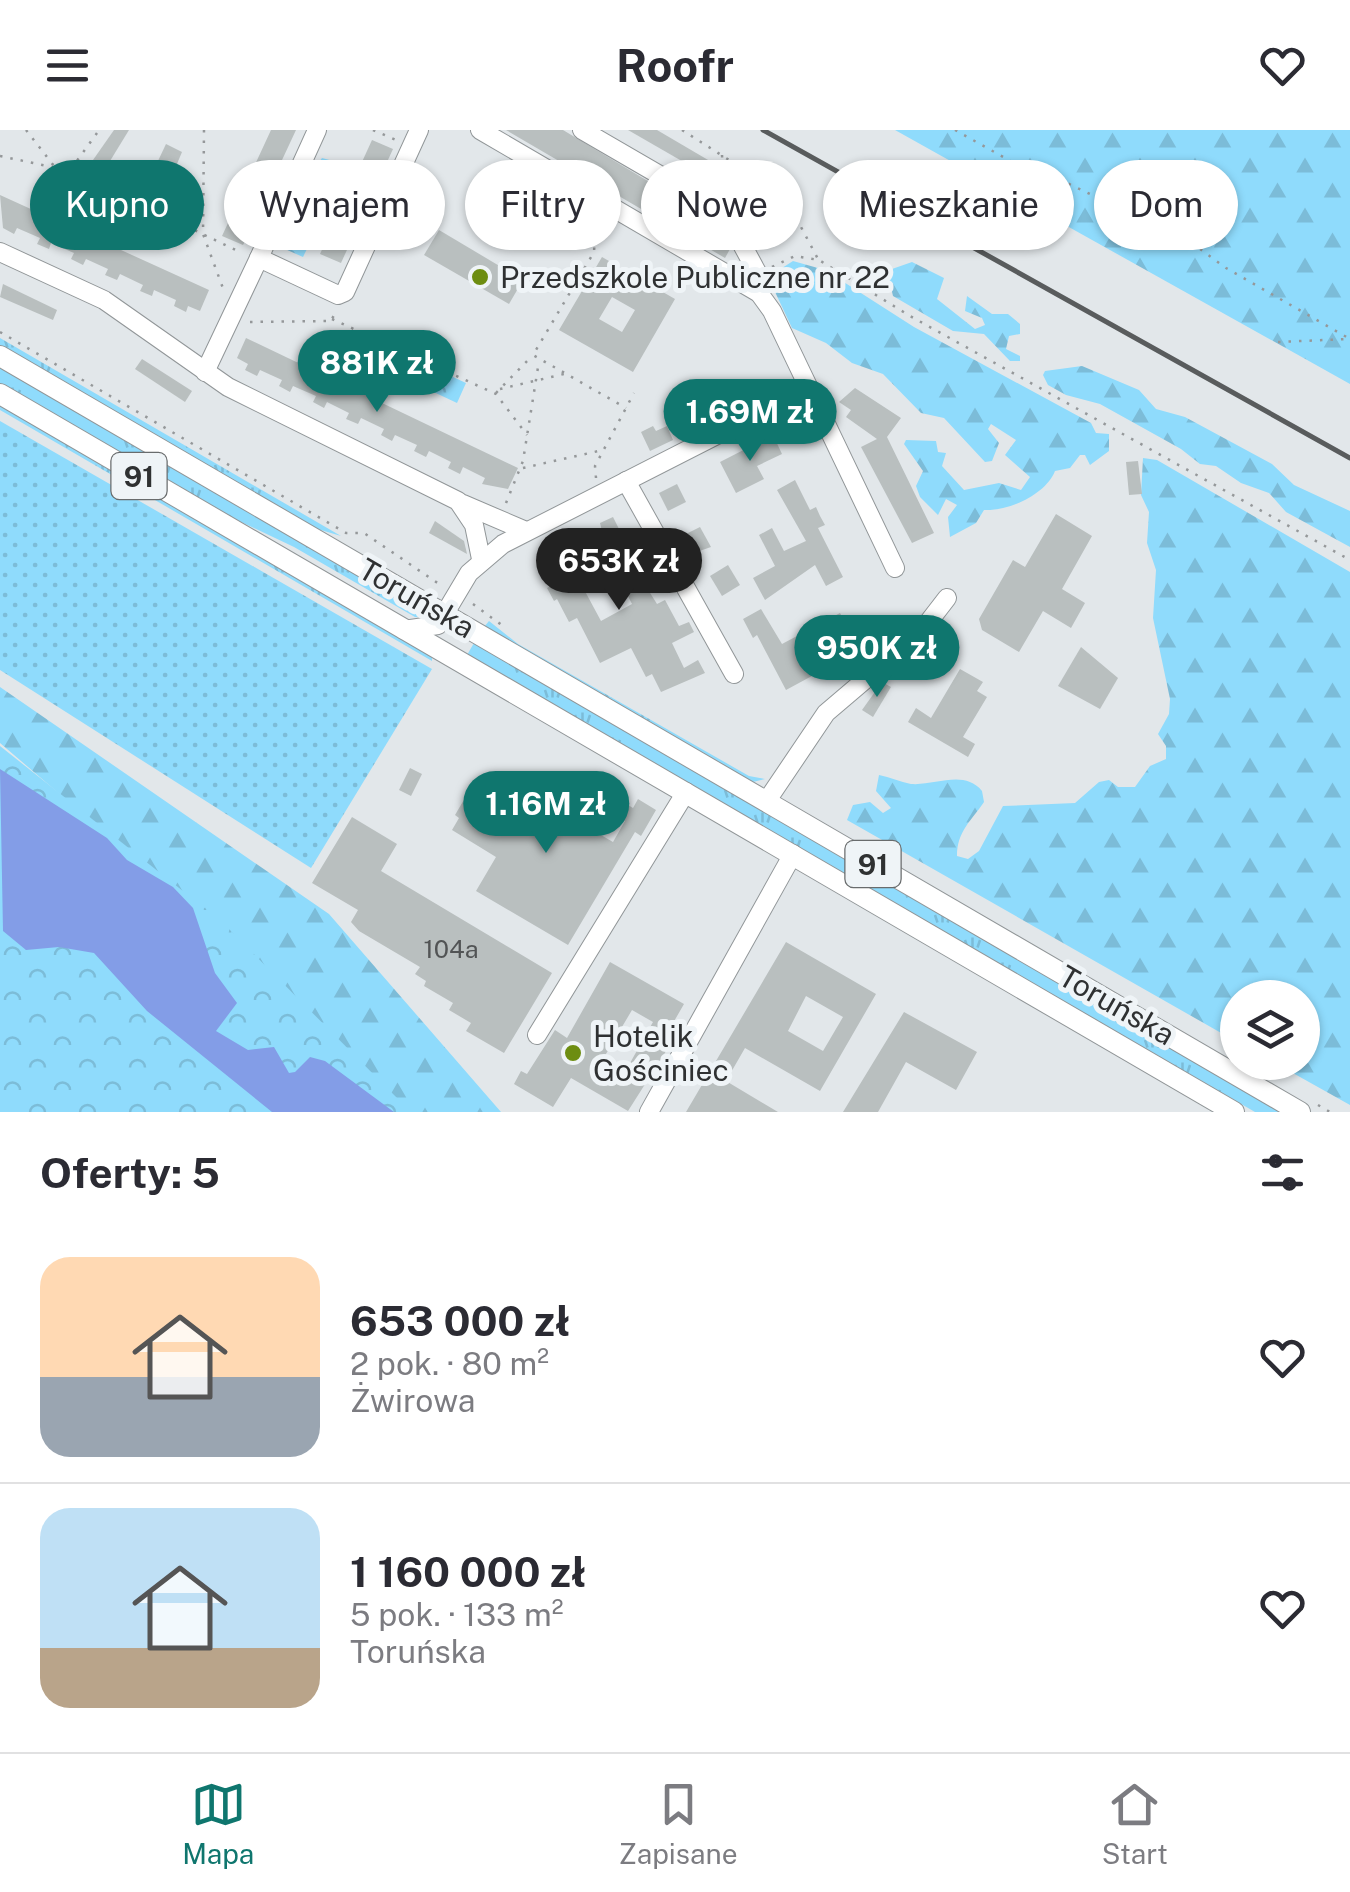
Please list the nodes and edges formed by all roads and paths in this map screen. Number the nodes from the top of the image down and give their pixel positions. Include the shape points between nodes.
1 (26, 130) edge
2 (204, 130) edge
3 (316, 130) edge
4 (373, 130) edge
5 (480, 130) edge
6 (582, 130) edge
7 (682, 130) edge
8 (954, 130) edge
9 (97, 134) dead end
10 (415, 138) edge
11 (722, 154) junction
12 (0, 156) edge
13 (50, 160) edge
14 (78, 160) edge
15 (204, 160) edge
16 (532, 160) edge
17 (722, 160) edge
18 (30, 162) edge
19 (641, 165) edge
20 (621, 212) edge
21 (204, 234) edge
22 (204, 237) edge
23 (594, 250) edge
24 (745, 250) edge
25 (0, 252) edge
26 (258, 259) junction
27 (819, 260) junction
28 (758, 274) junction
29 (345, 292) junction
30 (760, 293) junction
31 (231, 319) junction
32 (332, 319) junction
33 (0, 332) edge
34 (1350, 339) edge
35 (1278, 342) dead end
36 (534, 355) junction
37 (0, 356) edge
38 (539, 358) junction
39 (206, 372) junction
40 (566, 374) junction
41 (536, 381) junction
42 (809, 388) junction
43 (500, 389) junction
44 (0, 394) edge
45 (496, 394) junction
46 (634, 394) dead end
47 (626, 408) junction
48 (528, 435) junction
49 (604, 449) junction
50 (521, 468) junction
51 (626, 481) junction
52 (600, 494) junction
53 (458, 502) junction
54 (505, 504) dead end
55 (526, 531) junction
56 (481, 559) junction
57 (1350, 560) edge
58 (894, 568) dead end
59 (452, 588) dead end
60 (947, 598) dead end
61 (447, 616) junction
62 (404, 630) junction
63 (734, 674) dead end
64 (686, 792) junction
65 (766, 802) junction
66 (793, 854) junction
67 (537, 1035) dead end
68 (1307, 1107) edge
69 (648, 1112) edge
70 (1234, 1112) edge
71 (1330, 1112) edge

1 - 13 path
2 - 15 path
3 - 26 street
4 - 10 path
5 - 16 street
6 - 19 street
7 - 11 path
8 - 34 path via 1192,243
9 - 14 path
10 - 29 street
11 - 17 path
11 - 27 path via 784,194
12 - 18 path
20 - 30 street
21 - 26 path
22 - 31 path
23 - 36 path
24 - 28 street
25 - 39 street via 104,300
26 - 29 street via 335,295
26 - 31 street
27 - 28 path via 795,256
27 - 57 path
28 - 30 street
29 - 32 path
30 - 42 street
31 - 32 path
31 - 39 street
32 - 45 path
33 - 59 path
34 - 35 path
36 - 38 path
36 - 43 path
37 - 61 main road, Toruńska / 91
38 - 40 path
38 - 41 path
39 - 53 street
40 - 41 path
40 - 47 path
41 - 43 path
41 - 48 path
42 - 51 street
42 - 58 street
43 - 45 path
44 - 62 main road, Toruńska / 91
45 - 48 path
46 - 47 path
47 - 49 path
48 - 50 path
49 - 50 path
49 - 52 path via 594,473
50 - 54 path
51 - 52 street
51 - 63 street
52 - 55 street
53 - 55 street
53 - 56 street via 474,525
55 - 56 street
56 - 61 street
60 - 65 street via 920,632 826,713
61 - 62 street via 428,629
61 - 65 main road, Toruńska / 91
62 - 64 main road, Toruńska / 91
64 - 66 main road, Toruńska / 91
64 - 67 street
65 - 68 main road, Toruńska / 91
66 - 69 street
66 - 70 main road, Toruńska / 91
68 - 71 path

